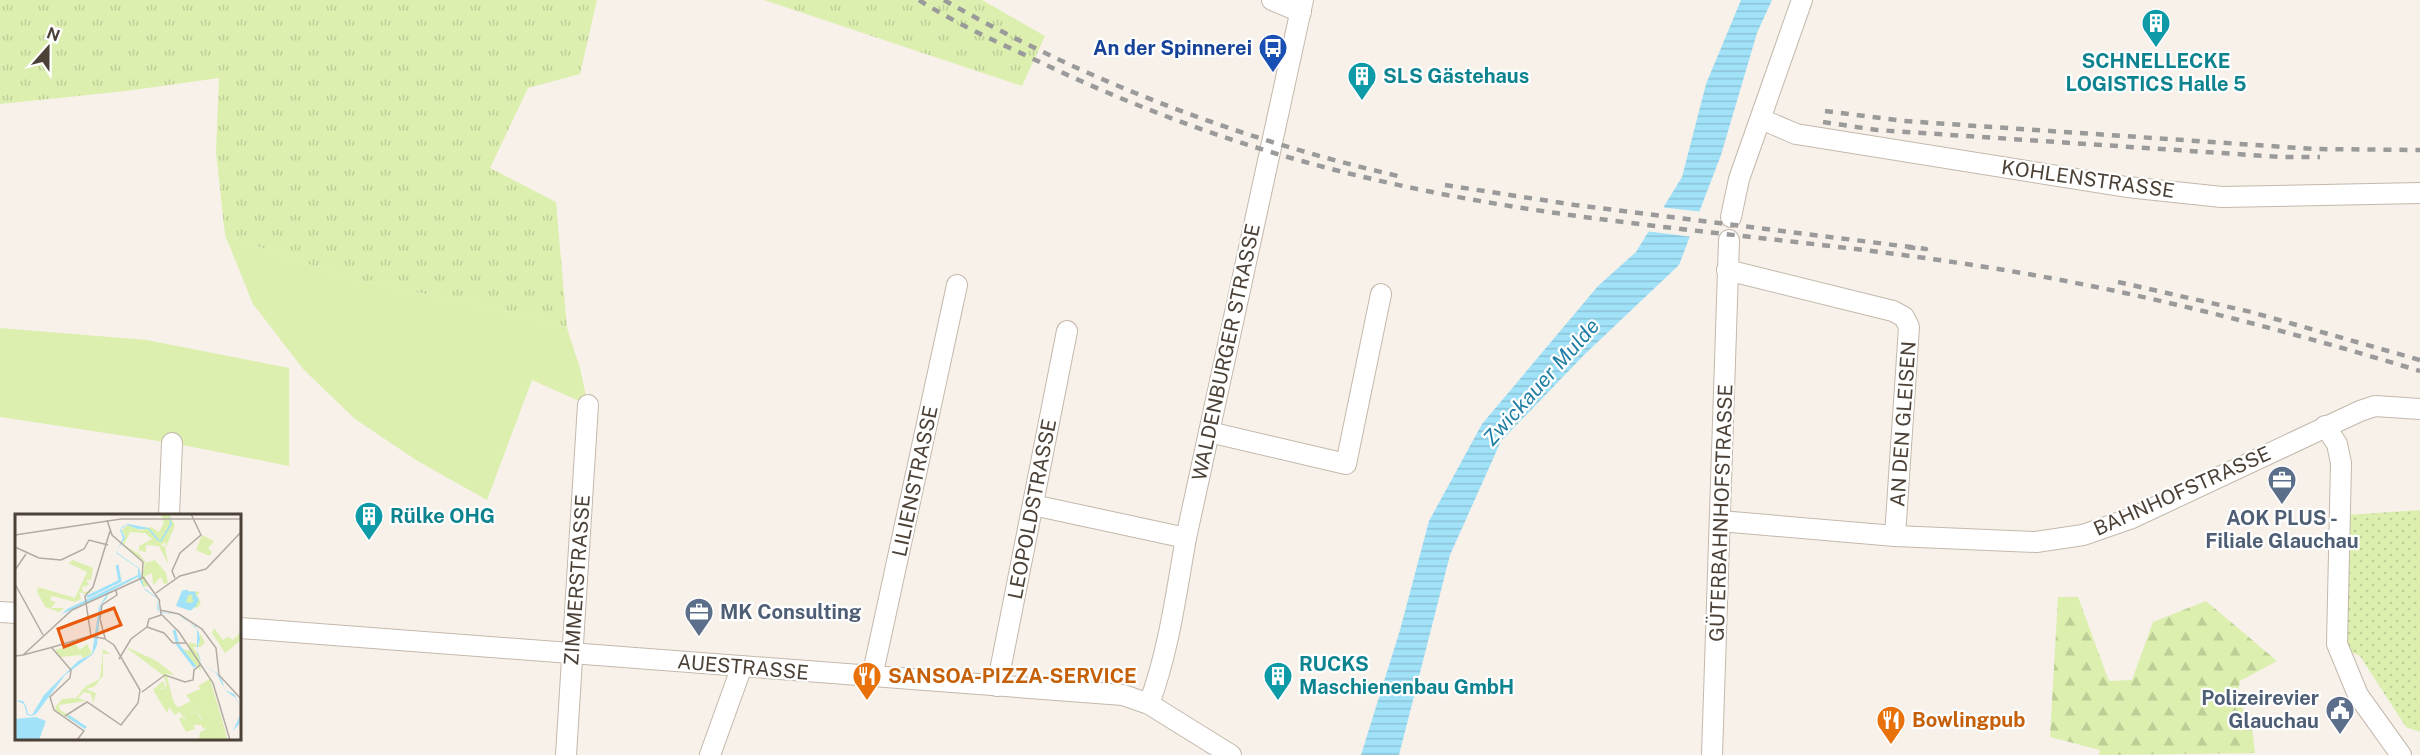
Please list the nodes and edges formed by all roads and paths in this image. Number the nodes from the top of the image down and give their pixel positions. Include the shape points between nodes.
1 (1272, 0) edge
2 (1802, 0) edge
3 (1302, 6) edge
4 (1761, 119) junction
5 (2420, 193) edge
6 (1731, 217) dead end
7 (1729, 240) dead end
8 (1727, 270) junction
9 (957, 285) dead end
10 (1381, 294) dead end
11 (1067, 331) dead end
12 (588, 405) dead end
13 (2420, 409) edge
14 (2325, 426) junction
15 (1209, 432) junction
16 (172, 443) dead end
17 (1034, 505) junction
18 (169, 514) edge
19 (1720, 521) junction
20 (1895, 536) junction
21 (1186, 538) junction
22 (0, 612) edge
23 (15, 613) edge
24 (242, 628) edge
25 (571, 654) junction
26 (742, 666) junction
27 (872, 677) junction
28 (997, 686) junction
29 (1149, 704) junction
30 (566, 755) edge
31 (710, 755) edge
32 (1231, 755) edge
33 (1712, 755) edge
34 (2401, 755) edge

1 - 3 street
2 - 4 street
3 - 15 street, WALDENBURGER STRASSE
4 - 5 street, KOHLENSTRASSE via 1796,134 2127,187 2222,197
4 - 6 street via 1739,179
7 - 8 street, GÜTERBAHNHOFSTRASSE
8 - 19 street, GÜTERBAHNHOFSTRASSE
8 - 20 street, AN DEN GLEISEN via 1904,317 1909,327
9 - 27 street, LILIENSTRASSE
10 - 15 street via 1346,464
11 - 17 street, LEOPOLDSTRASSE
12 - 25 street, ZIMMERSTRASSE
13 - 14 street, BAHNHOFSTRASSE via 2375,406
14 - 20 street, BAHNHOFSTRASSE via 2132,518 2083,535 2036,542
14 - 34 street via 2337,444 2341,463 2337,644 2358,695
15 - 21 street, WALDENBURGER STRASSE
16 - 18 street
17 - 21 street
17 - 28 street, LEOPOLDSTRASSE
19 - 20 street, BAHNHOFSTRASSE
19 - 33 street, GÜTERBAHNHOFSTRASSE
21 - 29 street, WALDENBURGER STRASSE via 1171,627
22 - 23 street
24 - 25 street, AUESTRASSE
25 - 26 street, AUESTRASSE
25 - 30 street, ZIMMERSTRASSE
26 - 27 street, AUESTRASSE
26 - 31 street
27 - 28 street, AUESTRASSE
28 - 29 street, AUESTRASSE via 1124,695
29 - 32 street, AUESTRASSE

